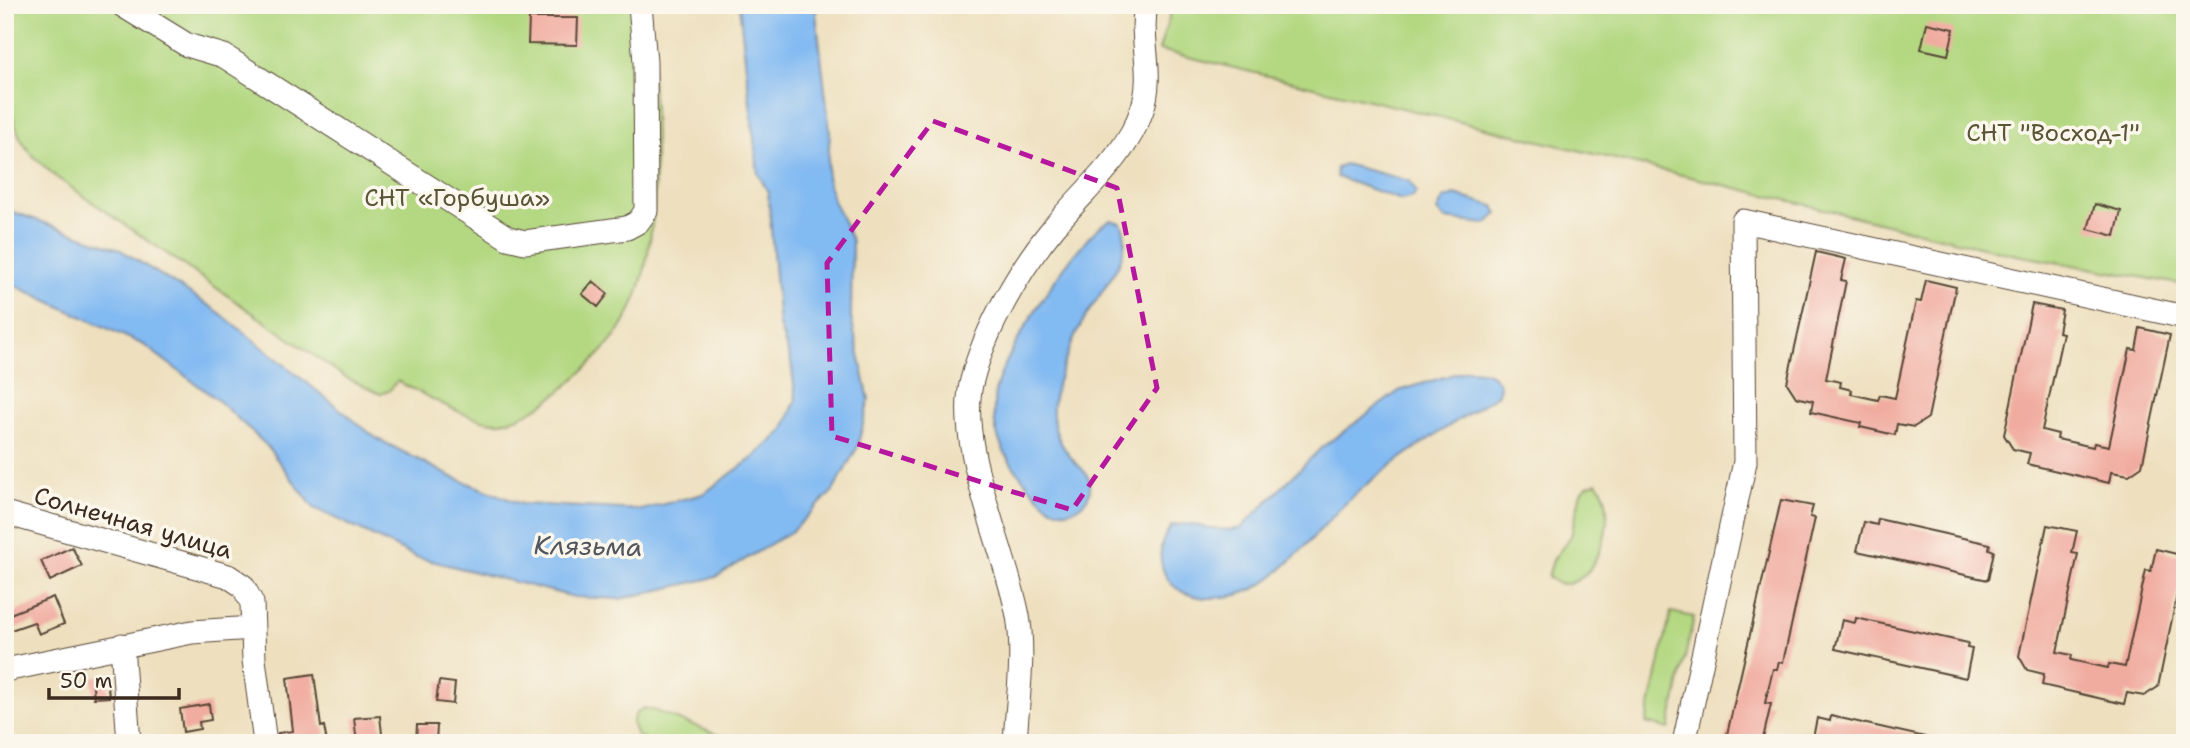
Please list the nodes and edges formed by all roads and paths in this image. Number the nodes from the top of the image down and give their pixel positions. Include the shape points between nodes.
1 (122, 5) edge
2 (640, 5) edge
3 (1146, 5) edge
4 (2185, 317) edge
5 (5, 513) edge
6 (253, 628) junction
7 (122, 645) junction
8 (5, 670) edge
9 (129, 743) edge
10 (265, 743) edge
11 (1015, 743) edge
12 (1684, 743) edge

1 - 2 street via 187,46 224,56 508,238 525,242 627,229 646,211
3 - 11 street via 1150,67 1143,109 1130,138 1029,259 982,348 972,380 968,403 971,450 1018,620
4 - 12 street via 1743,221 1745,462
5 - 6 street, Солнечная улица via 228,576 243,586 252,603
6 - 7 street via 192,632
6 - 10 street, Солнечная улица
7 - 8 street
7 - 9 street

